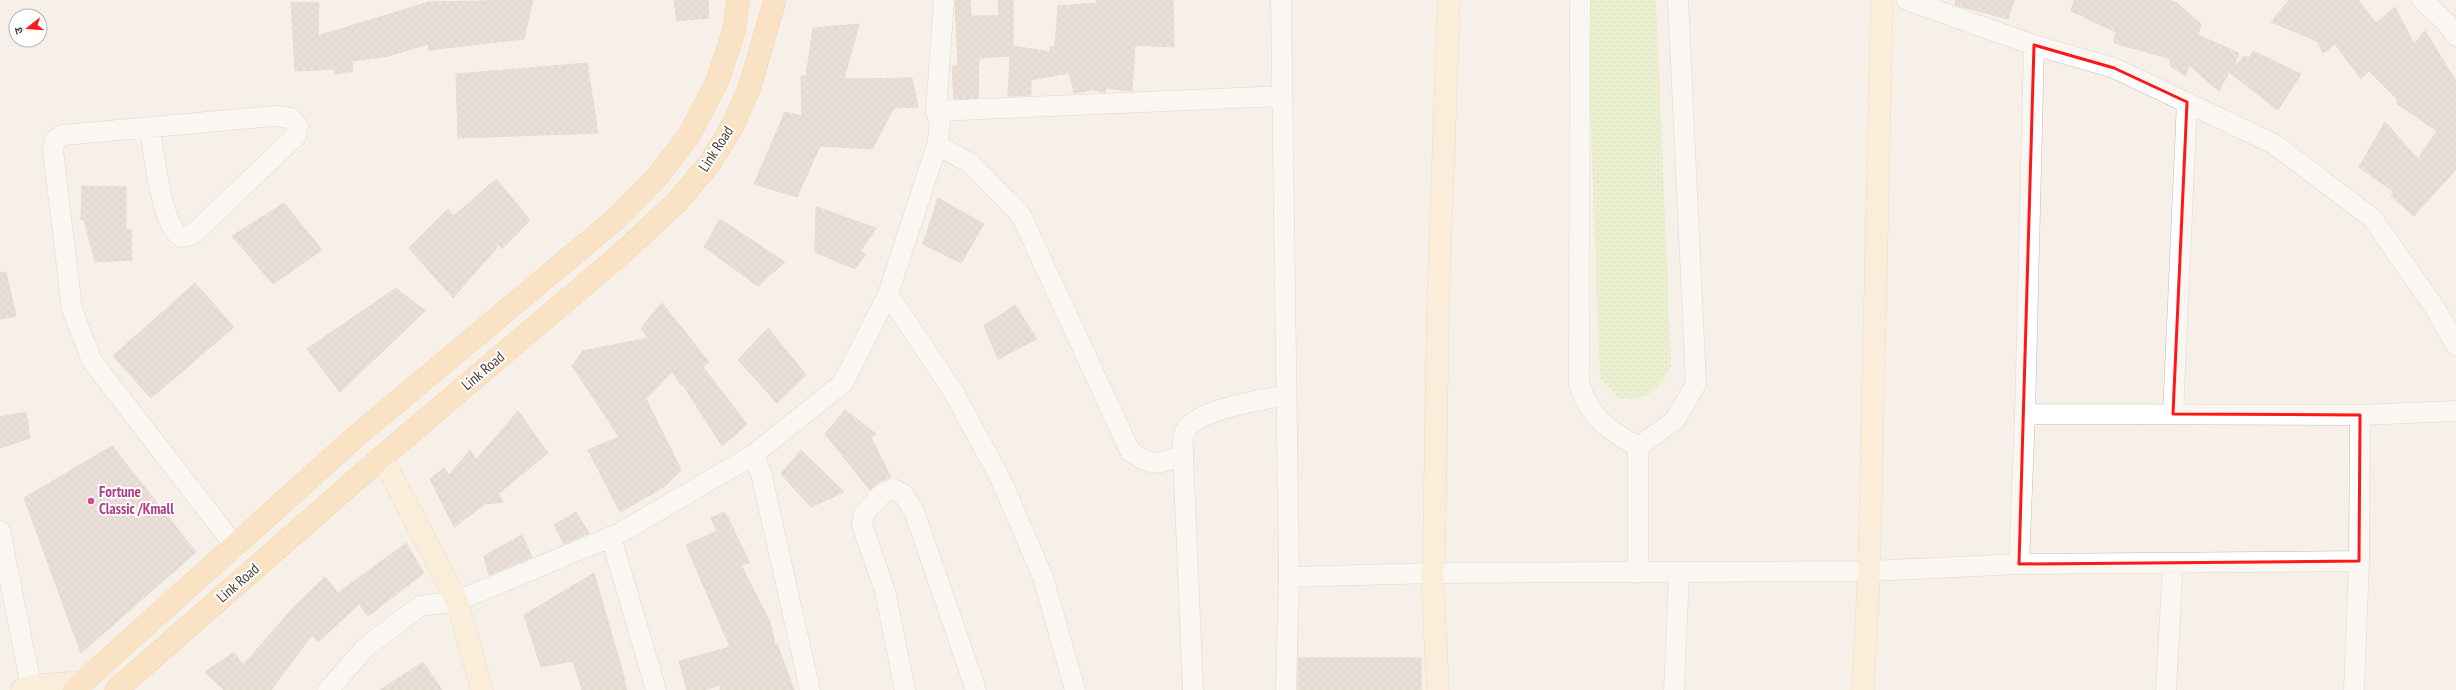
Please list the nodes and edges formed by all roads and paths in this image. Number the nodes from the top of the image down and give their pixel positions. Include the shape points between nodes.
1 (738, 0) edge
2 (775, 0) edge
3 (944, 0) edge
4 (1281, 0) edge
5 (1449, 0) edge
6 (1580, 0) edge
7 (1678, 0) edge
8 (1882, 0) edge
9 (1907, 0) edge
10 (2422, 0) edge
11 (2456, 36) edge
12 (2034, 45) junction
13 (1282, 96) junction
14 (2187, 102) junction
15 (936, 111) junction
16 (150, 129) junction
17 (937, 145) junction
18 (888, 294) junction
19 (2456, 345) edge
20 (1285, 395) junction
21 (2456, 411) edge
22 (2025, 414) junction
23 (2173, 414) junction
24 (2360, 415) junction
25 (1638, 448) junction
26 (754, 455) junction
27 (1183, 455) junction
28 (382, 457) junction
29 (0, 531) edge
30 (611, 537) junction
31 (235, 546) junction
32 (2359, 561) junction
33 (2173, 563) junction
34 (2019, 564) junction
35 (1869, 571) junction
36 (1432, 573) junction
37 (1638, 573) junction
38 (1679, 573) junction
39 (1289, 577) junction
40 (457, 601) junction
41 (79, 686) edge
42 (26, 688) edge
43 (116, 690) edge
44 (328, 690) edge
45 (482, 690) edge
46 (656, 690) edge
47 (810, 690) edge
48 (905, 690) edge
49 (976, 690) edge
50 (1074, 690) edge
51 (1193, 690) edge
52 (1286, 690) edge
53 (1438, 690) edge
54 (1674, 690) edge
55 (1863, 690) edge
56 (2166, 690) edge
57 (2354, 690) edge

1 - 31 main road, Link Road via 734,31 717,82 688,137 658,176 617,218 361,432
2 - 28 main road, Link Road via 750,86 734,123 710,163 686,192 621,254
3 - 15 street
4 - 13 street
5 - 36 street via 1438,303
6 - 25 street via 1579,384 1586,404 1609,430
7 - 25 street via 1696,384 1675,420
8 - 35 street
9 - 12 street
10 - 11 street via 2447,23
12 - 14 street via 2114,68
12 - 22 street
13 - 15 street
13 - 20 street
14 - 19 street via 2274,144 2372,218 2435,308
14 - 23 street
15 - 17 street via 940,125
16 - 16 street via 284,116 294,122 298,131 296,136 192,235 181,237 176,234 166,218
16 - 31 street via 63,135 55,140 53,150 72,309 92,361
17 - 18 street
17 - 27 street via 970,163 1021,215 1130,451 1143,461 1158,464
18 - 26 street via 843,383
18 - 50 street via 953,391 1000,478 1043,577
20 - 27 street via 1208,413 1185,431
20 - 39 street
21 - 24 street
22 - 23 street
22 - 34 street
23 - 24 street
24 - 32 street
25 - 37 street
26 - 30 street
26 - 47 street via 761,473
27 - 51 street
28 - 40 street
28 - 43 main road, Link Road
29 - 42 street
30 - 40 street
30 - 46 street
31 - 41 main road, Link Road
32 - 33 street
32 - 57 street
33 - 34 street
33 - 56 street
34 - 35 street
35 - 38 street
35 - 55 street
36 - 37 street
36 - 39 street
36 - 53 street
37 - 38 street
38 - 54 street
39 - 52 street
40 - 44 street via 420,606 366,647
40 - 45 street
41 - 42 street
48 - 49 street via 885,591 862,525 864,513 883,494 893,489 900,490 914,511

